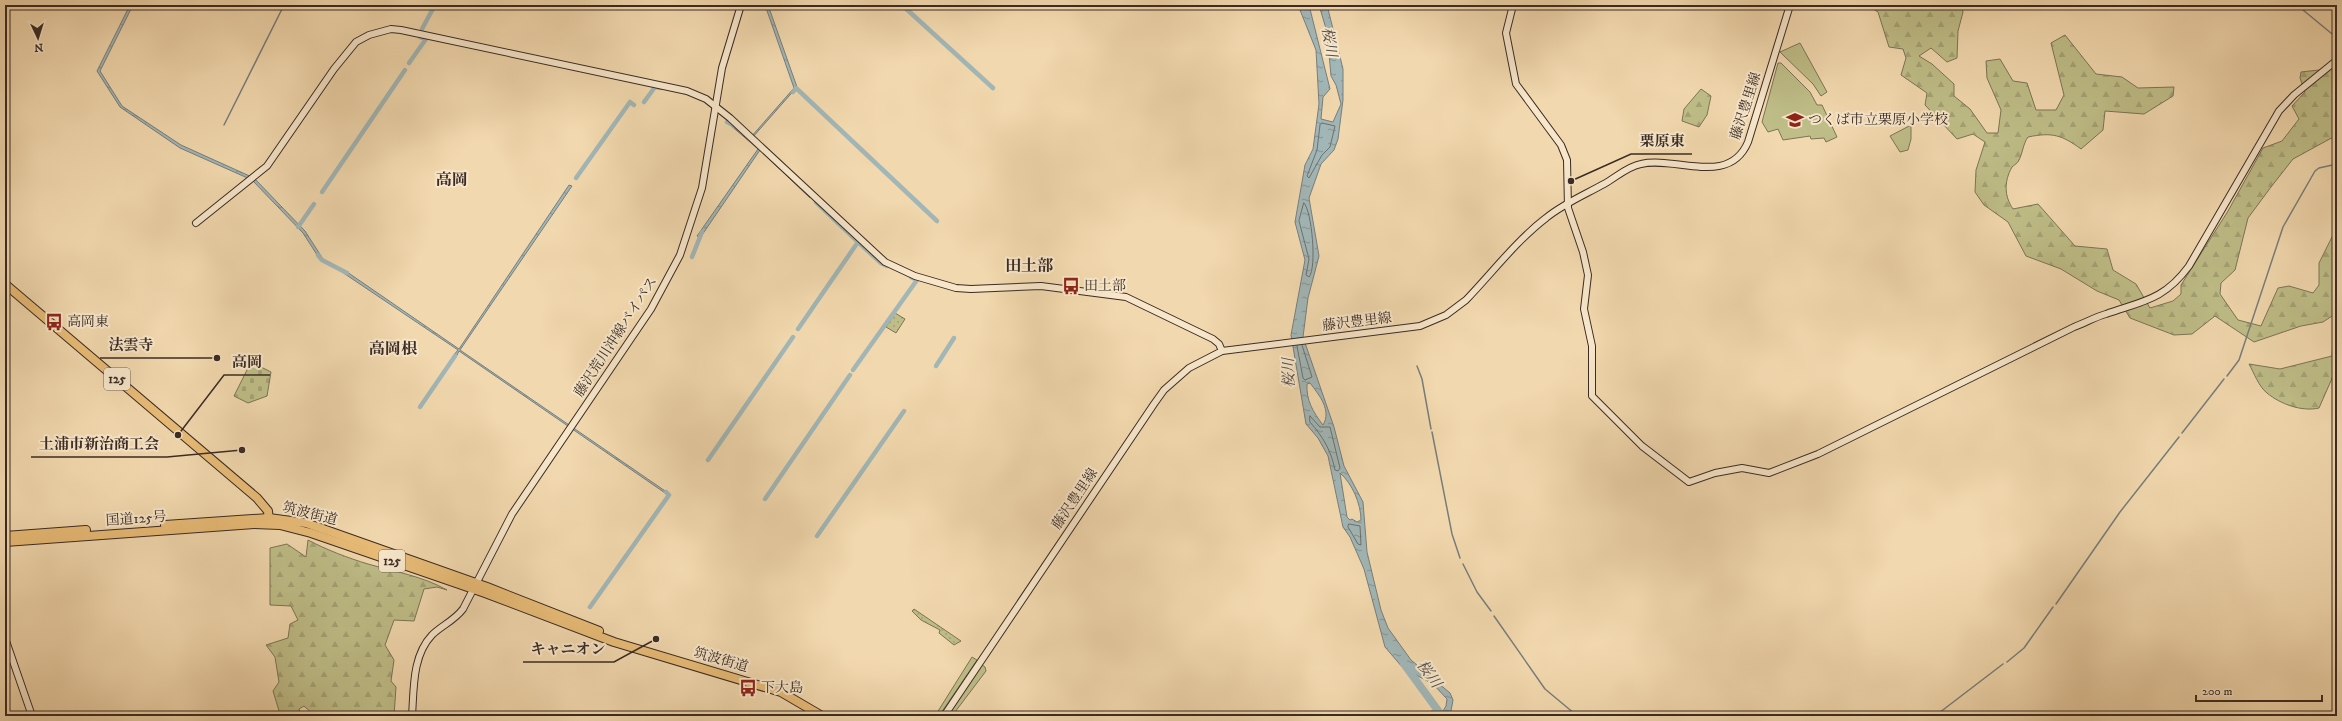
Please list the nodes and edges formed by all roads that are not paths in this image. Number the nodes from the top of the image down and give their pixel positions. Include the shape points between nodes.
1 (741, 5) edge
2 (1513, 5) edge
3 (1790, 5) edge
4 (2337, 60) edge
5 (716, 106) junction
6 (1568, 204) junction
7 (196, 223) dead end
8 (5, 284) edge
9 (1222, 351) junction
10 (269, 521) junction
11 (5, 536) edge
12 (5, 542) edge
13 (474, 586) junction
14 (5, 638) edge
15 (32, 716) edge
16 (412, 716) edge
17 (822, 716) edge
18 (944, 716) edge

1 - 5 street, 藤沢荒川沖線バイパス via 722,68
2 - 6 street via 1506,33 1514,79 1522,95 1565,153 1568,165
3 - 6 street, 藤沢豊里線 via 1748,142 1736,158 1724,165 1708,168 1662,162 1639,164
4 - 6 street via 2294,95 2279,111 2189,266 2165,292 2074,328 1818,454 1769,473 1742,468 1715,473 1689,482 1642,446 1596,401 1591,390 1593,363 1584,309 1588,275
5 - 7 street via 703,97 671,86 418,32 391,29 364,37 349,49 267,166
5 - 9 street via 885,262 915,276 956,288 971,290 1041,286 1126,297 1212,339 1219,344
5 - 13 street, 藤沢荒川沖線バイパス via 697,206 680,255 667,282 525,493
6 - 9 street, 藤沢豊里線 via 1530,232 1455,310 1427,324
8 - 10 highway, 筑波街道 / 125 via 257,498 266,508
9 - 18 street, 藤沢豊里線 via 1193,365 1164,390
10 - 11 highway, 国道125号 / 125
10 - 12 highway, 国道125号 / 125
10 - 13 highway, 筑波街道 / 125 via 314,525
13 - 16 street, 藤沢荒川沖線バイパス via 458,615 432,635 420,654
13 - 17 highway, 筑波街道 / 125 via 631,646 781,692
14 - 15 street

